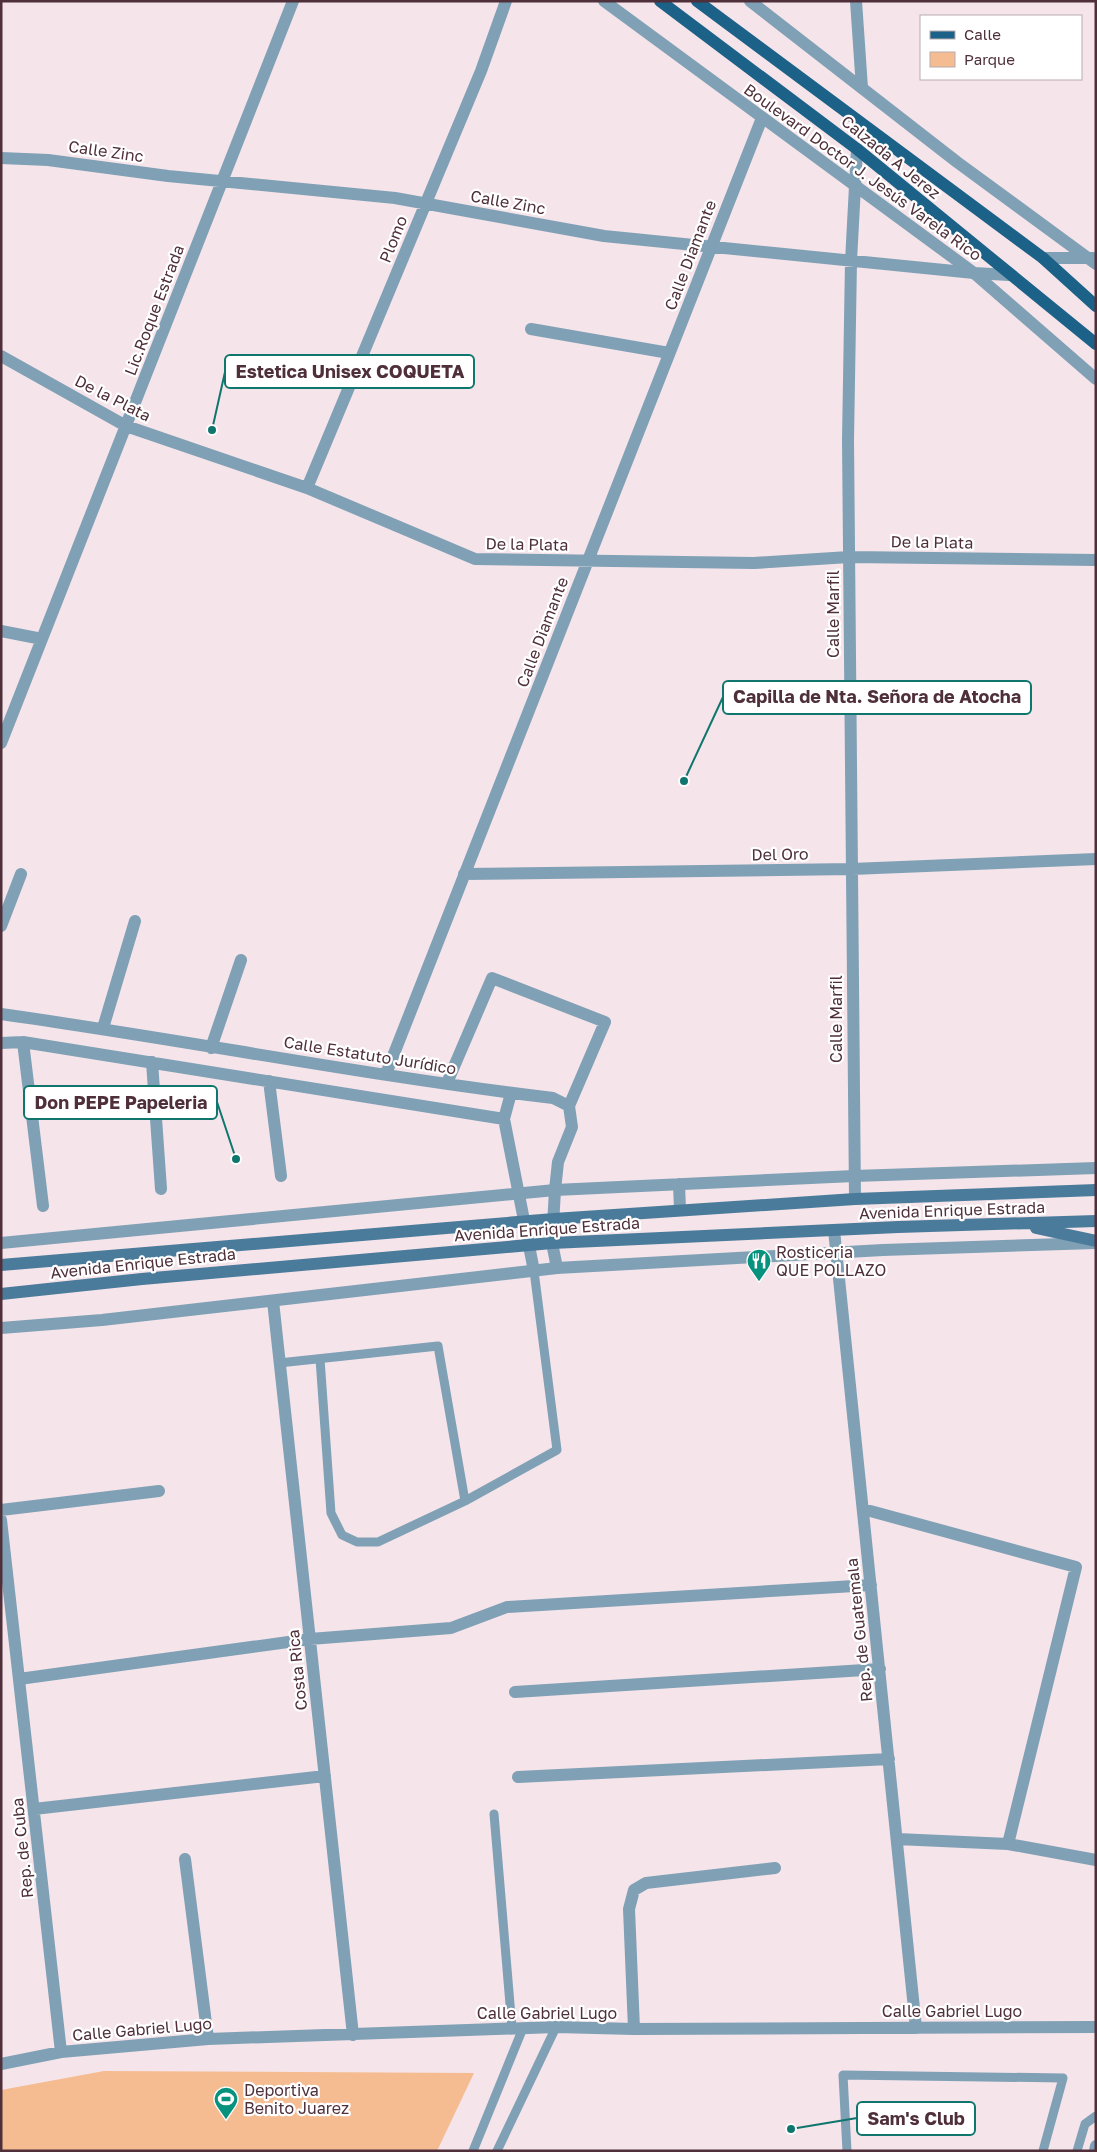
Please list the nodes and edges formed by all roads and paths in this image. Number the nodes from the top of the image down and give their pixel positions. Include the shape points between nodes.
1 (293, 1) edge
2 (506, 1) edge
3 (604, 1) edge
4 (660, 1) edge
5 (697, 1) edge
6 (750, 1) edge
7 (856, 1) edge
8 (862, 88) junction
9 (762, 118) junction
10 (858, 149) junction
11 (1, 158) edge
12 (222, 182) junction
13 (856, 187) junction
14 (425, 203) junction
15 (712, 246) junction
16 (1043, 258) junction
17 (1094, 260) edge
18 (851, 261) junction
19 (974, 273) junction
20 (1009, 275) junction
21 (1096, 306) edge
22 (531, 329) dead end
23 (1096, 344) edge
24 (669, 353) junction
25 (1, 356) edge
26 (1096, 379) edge
27 (126, 426) junction
28 (307, 488) junction
29 (849, 557) junction
30 (1096, 560) edge
31 (588, 561) junction
32 (1, 631) edge
33 (42, 639) junction
34 (1, 743) edge
35 (1096, 859) edge
36 (852, 869) junction
37 (21, 874) dead end
38 (464, 874) junction
39 (135, 920) dead end
40 (1, 926) edge
41 (241, 960) dead end
42 (1, 1014) edge
43 (103, 1028) junction
44 (23, 1042) junction
45 (1, 1043) edge
46 (210, 1048) junction
47 (152, 1062) junction
48 (386, 1074) junction
49 (269, 1081) junction
50 (447, 1083) junction
51 (511, 1093) junction
52 (569, 1106) junction
53 (504, 1119) junction
54 (1096, 1168) edge
55 (280, 1176) dead end
56 (854, 1176) junction
57 (679, 1184) junction
58 (161, 1189) dead end
59 (555, 1190) junction
60 (1096, 1190) edge
61 (519, 1193) junction
62 (855, 1199) junction
63 (42, 1206) dead end
64 (680, 1210) junction
65 (554, 1219) junction
66 (524, 1221) junction
67 (1096, 1221) edge
68 (1016, 1224) junction
69 (834, 1230) junction
70 (1096, 1242) edge
71 (1, 1243) edge
72 (552, 1243) junction
73 (529, 1245) junction
74 (837, 1252) junction
75 (1, 1265) edge
76 (557, 1268) junction
77 (534, 1271) junction
78 (1, 1294) edge
79 (273, 1301) junction
80 (1, 1328) edge
81 (320, 1359) junction
82 (280, 1363) junction
83 (160, 1491) dead end
84 (466, 1501) junction
85 (863, 1508) junction
86 (1, 1510) edge
87 (1, 1520) edge
88 (871, 1585) junction
89 (310, 1640) junction
90 (880, 1669) junction
91 (19, 1679) junction
92 (514, 1692) dead end
93 (889, 1759) junction
94 (325, 1776) junction
95 (518, 1777) dead end
96 (34, 1809) junction
97 (494, 1814) dead end
98 (897, 1839) junction
99 (1008, 1844) junction
100 (185, 1859) dead end
101 (1096, 1860) edge
102 (775, 1868) dead end
103 (1096, 2026) edge
104 (556, 2027) junction
105 (517, 2028) junction
106 (916, 2028) junction
107 (634, 2029) junction
108 (353, 2035) junction
109 (208, 2038) junction
110 (62, 2052) junction
111 (1, 2064) edge
112 (1096, 2116) edge
113 (1096, 2146) edge
114 (473, 2151) edge
115 (497, 2151) edge
116 (847, 2151) edge
117 (1043, 2151) edge
118 (1077, 2151) edge
119 (1095, 2151) edge

1 - 12 street, Lic.Roque Estrada
2 - 14 street, Plomo via 481,71
3 - 9 street, Boulevard Doctor J. Jesús Varela Rico
4 - 10 main road, Calzada A Jerez
5 - 16 main road, Calzada A Jerez
6 - 8 street
7 - 8 street
8 - 17 street via 957,162
9 - 13 street, Boulevard Doctor J. Jesús Varela Rico
9 - 15 street, Calle Diamante
10 - 13 street, Calle Marfil
10 - 20 main road, Calzada A Jerez
11 - 12 street, Calle Zinc via 48,160
12 - 14 street, Calle Zinc
12 - 27 street, Lic.Roque Estrada
13 - 18 street, Calle Marfil
13 - 19 street, Boulevard Doctor J. Jesús Varela Rico
14 - 15 street, Calle Zinc via 604,236
14 - 28 street, Plomo
15 - 18 street, Calle Zinc
15 - 24 street, Calle Diamante
16 - 17 street
16 - 21 main road, Calzada A Jerez
18 - 19 street, Calle Zinc
18 - 29 street, Calle Marfil
19 - 20 street, Calle Zinc
19 - 26 street, Boulevard Doctor J. Jesús Varela Rico
20 - 23 main road, Calzada A Jerez
22 - 24 street
24 - 31 street, Calle Diamante
25 - 27 street, De la Plata
27 - 28 street, De la Plata
27 - 33 street, Lic.Roque Estrada
28 - 31 street, De la Plata via 475,559
29 - 30 street, De la Plata
29 - 31 street, De la Plata via 754,562
29 - 36 street, Calle Marfil
31 - 38 street, Calle Diamante
32 - 33 street
33 - 34 street, Lic.Roque Estrada
35 - 36 street, Del Oro
36 - 38 street, Del Oro
36 - 56 street, Calle Marfil
37 - 40 street
38 - 48 street, Calle Diamante
39 - 43 street
41 - 46 street
42 - 43 street, Calle Estatuto Jurídico
43 - 46 street, Calle Estatuto Jurídico
44 - 45 street
44 - 47 street
44 - 63 street
46 - 48 street, Calle Estatuto Jurídico
47 - 49 street
47 - 58 street
48 - 50 street, Calle Estatuto Jurídico
49 - 53 street
49 - 55 street
50 - 51 street, Calle Estatuto Jurídico
50 - 52 street via 492,978 606,1022
51 - 52 street, Calle Estatuto Jurídico via 553,1098
51 - 53 street
52 - 59 street via 572,1127 558,1162
53 - 61 street
54 - 56 street
56 - 57 street
56 - 62 street, Calle Marfil
57 - 59 street
57 - 64 street
59 - 61 street
59 - 65 street
60 - 62 main road, Avenida Enrique Estrada
61 - 66 street
61 - 71 street
62 - 64 main road, Avenida Enrique Estrada
64 - 65 main road, Avenida Enrique Estrada
65 - 66 main road, Avenida Enrique Estrada
65 - 72 street
66 - 73 street
66 - 75 main road, Avenida Enrique Estrada
67 - 68 main road, Avenida Enrique Estrada
68 - 69 main road, Avenida Enrique Estrada
68 - 70 main road
69 - 72 main road, Avenida Enrique Estrada
69 - 74 street, Rep. de Guatemala
70 - 74 street
72 - 73 main road, Avenida Enrique Estrada
72 - 76 street
73 - 77 street
73 - 78 main road, Avenida Enrique Estrada via 142,1278
74 - 76 street
74 - 85 street, Rep. de Guatemala
76 - 77 street
77 - 79 street
77 - 84 lane via 556,1450
79 - 80 street
79 - 82 street, Costa Rica
81 - 82 lane
81 - 84 lane via 438,1346
81 - 84 lane via 331,1513 342,1535 357,1542 378,1542
82 - 89 street, Costa Rica
83 - 86 street
85 - 88 street, Rep. de Guatemala
85 - 99 street via 1076,1567
87 - 91 street, Rep. de Cuba
88 - 89 street via 507,1607 452,1628
88 - 90 street, Rep. de Guatemala
89 - 91 street
89 - 94 street, Costa Rica
90 - 92 street
90 - 93 street, Rep. de Guatemala
91 - 96 street, Rep. de Cuba
93 - 95 street
93 - 98 street, Rep. de Guatemala
94 - 96 street
94 - 108 street, Costa Rica
96 - 110 street, Rep. de Cuba
97 - 105 lane
98 - 99 street
98 - 106 street, Rep. de Guatemala
99 - 101 street
100 - 109 street
102 - 107 street via 646,1883 634,1890 629,1909
103 - 106 street, Calle Gabriel Lugo
104 - 105 street, Calle Gabriel Lugo
104 - 107 street, Calle Gabriel Lugo
104 - 115 lane
105 - 108 street, Calle Gabriel Lugo
105 - 114 lane
106 - 107 street, Calle Gabriel Lugo
108 - 109 street, Calle Gabriel Lugo
109 - 110 street, Calle Gabriel Lugo
110 - 111 street, Calle Gabriel Lugo
112 - 118 lane via 1085,2124
113 - 119 street
116 - 117 lane via 843,2075 1063,2078

